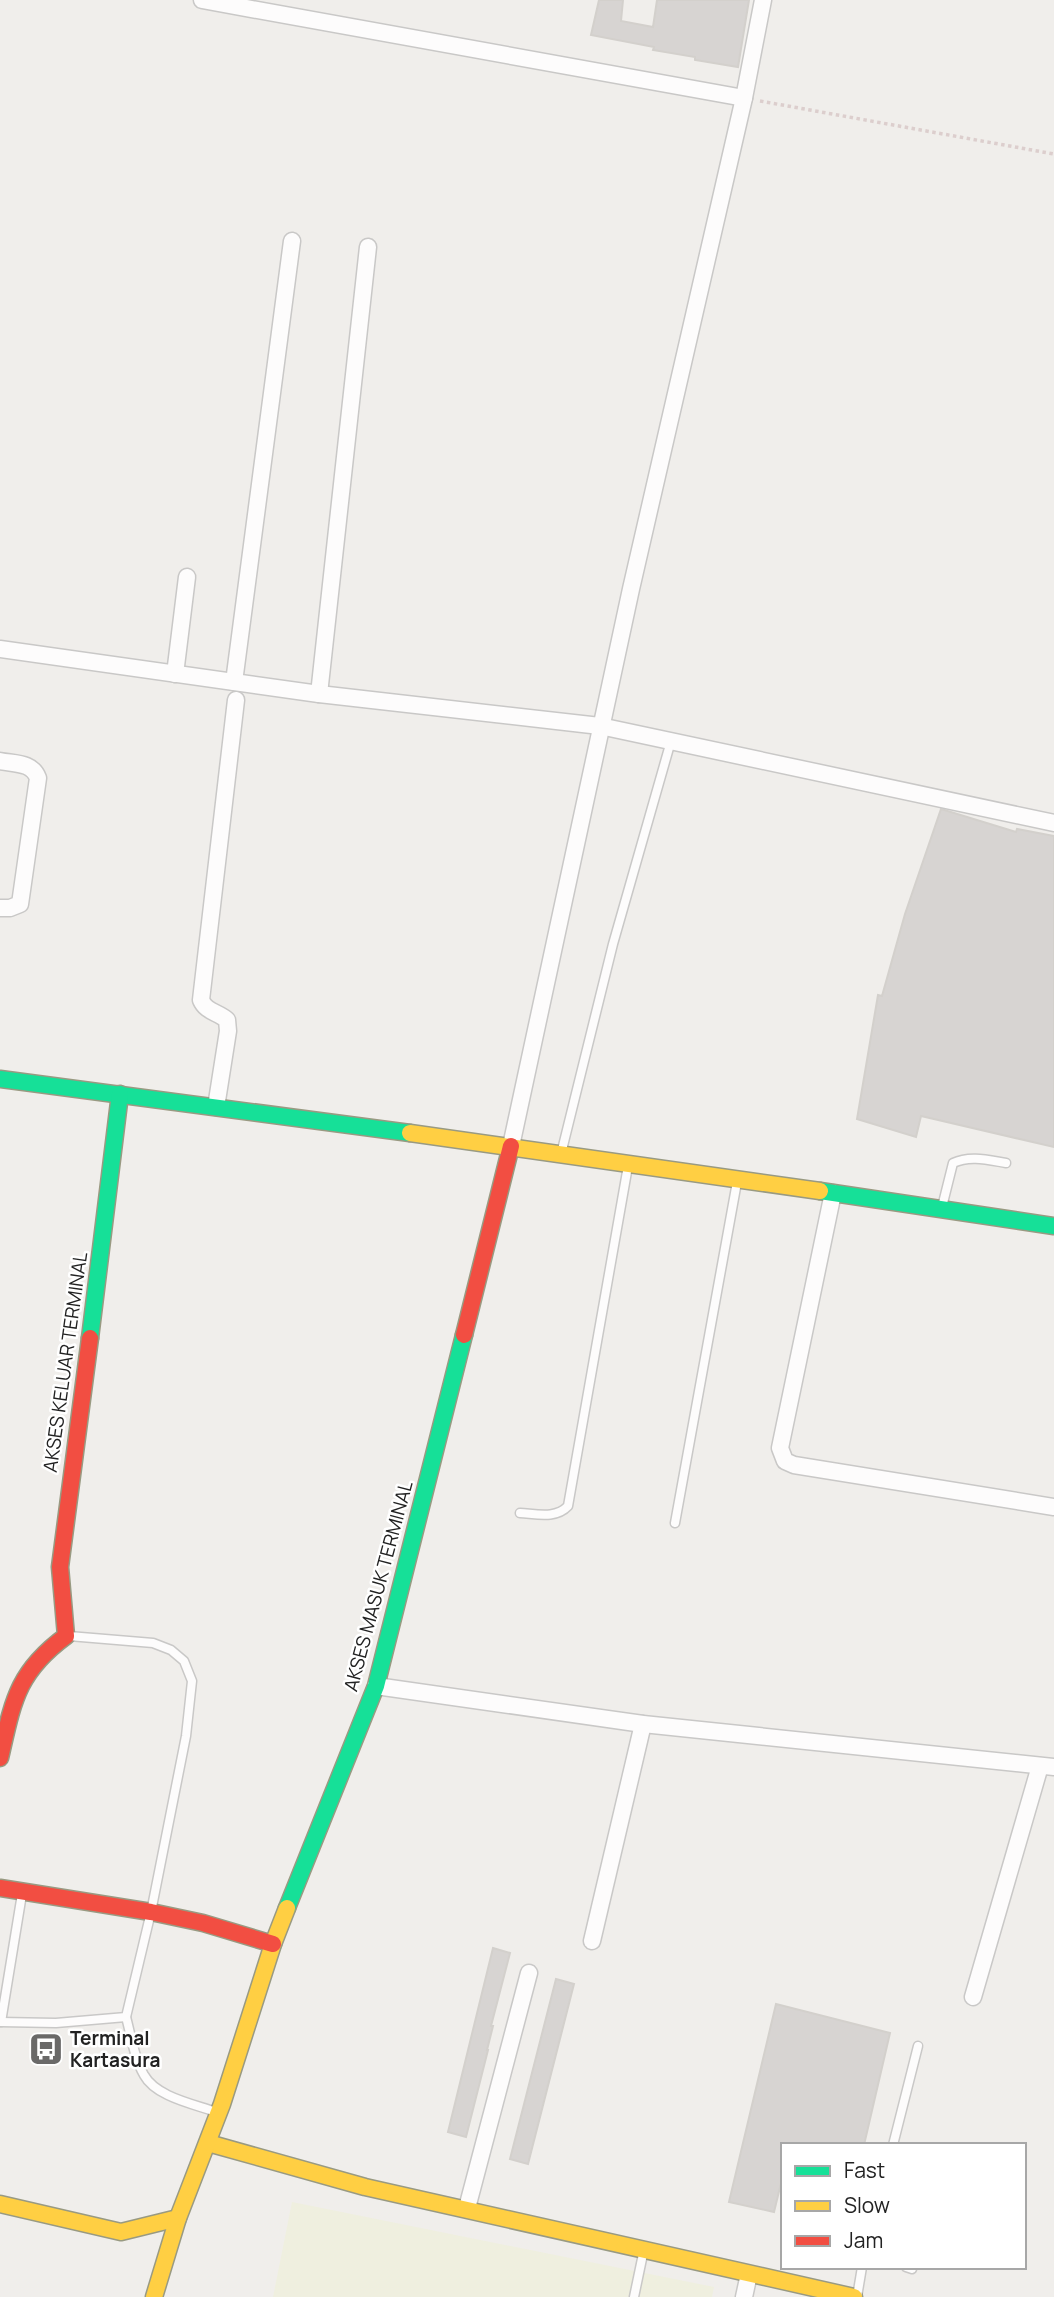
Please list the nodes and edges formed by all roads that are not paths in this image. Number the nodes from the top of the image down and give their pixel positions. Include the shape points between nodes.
1 (202, 0) edge
2 (763, 0) edge
3 (744, 98) junction
4 (292, 241) dead end
5 (368, 247) dead end
6 (187, 577) dead end
7 (0, 649) edge
8 (175, 674) junction
9 (234, 682) junction
10 (319, 694) junction
11 (236, 700) dead end
12 (600, 726) junction
13 (671, 741) junction
14 (0, 761) edge
15 (1054, 823) edge
16 (0, 908) edge
17 (0, 1079) edge
18 (120, 1094) junction
19 (216, 1108) junction
20 (511, 1146) junction
21 (562, 1153) junction
22 (628, 1163) junction
23 (1006, 1163) dead end
24 (738, 1179) junction
25 (833, 1193) junction
26 (941, 1210) junction
27 (1054, 1226) edge
28 (1054, 1507) edge
29 (520, 1513) dead end
30 (675, 1523) dead end
31 (66, 1636) junction
32 (376, 1686) junction
33 (643, 1724) junction
34 (0, 1758) edge
35 (1047, 1767) edge
36 (0, 1888) edge
37 (23, 1892) junction
38 (151, 1912) junction
39 (592, 1941) dead end
40 (273, 1944) junction
41 (529, 1973) dead end
42 (973, 1997) dead end
43 (126, 2017) junction
44 (1, 2022) edge
45 (918, 2046) dead end
46 (218, 2112) junction
47 (208, 2143) junction
48 (894, 2143) edge
49 (0, 2204) edge
50 (467, 2208) junction
51 (178, 2218) junction
52 (644, 2251) junction
53 (862, 2269) edge
54 (749, 2274) junction
55 (154, 2297) edge
56 (634, 2297) edge
57 (744, 2297) edge
58 (856, 2297) edge

1 - 3 street
2 - 3 street
3 - 12 street
4 - 9 street
5 - 10 street
6 - 8 street
7 - 8 street
8 - 9 street
9 - 10 street
10 - 12 street
11 - 19 street via 201,1000 227,1020
12 - 13 street
12 - 20 street
13 - 15 street
13 - 21 lane via 613,944
14 - 16 street via 28,766 38,778 20,904
17 - 18 street
18 - 19 street
18 - 31 street, AKSES KELUAR TERMINAL via 60,1567
19 - 20 street
20 - 21 street
20 - 32 street, AKSES MASUK TERMINAL
21 - 22 street
22 - 24 street
22 - 29 lane via 568,1506 554,1514
23 - 26 lane via 972,1158 953,1163
24 - 25 street
24 - 30 lane
25 - 26 street
25 - 28 street via 780,1448 785,1461
26 - 27 street
31 - 34 street via 46,1649 15,1691
31 - 38 lane via 153,1643 184,1661 192,1681 186,1736
32 - 33 street
32 - 40 street, AKSES MASUK TERMINAL
33 - 35 street
33 - 39 street
35 - 42 street
36 - 37 street
37 - 38 street
37 - 44 lane
38 - 40 street
38 - 43 lane
40 - 46 street, AKSES MASUK TERMINAL
41 - 50 street
43 - 44 lane via 56,2024
43 - 46 lane via 144,2076 159,2090
45 - 48 lane
46 - 47 street, AKSES MASUK TERMINAL
47 - 50 street via 385,2192
47 - 51 street, AKSES MASUK TERMINAL
49 - 51 street via 121,2232
50 - 52 street
51 - 55 street, AKSES MASUK TERMINAL
52 - 54 street
52 - 56 lane
53 - 58 lane
54 - 57 street
54 - 58 street

